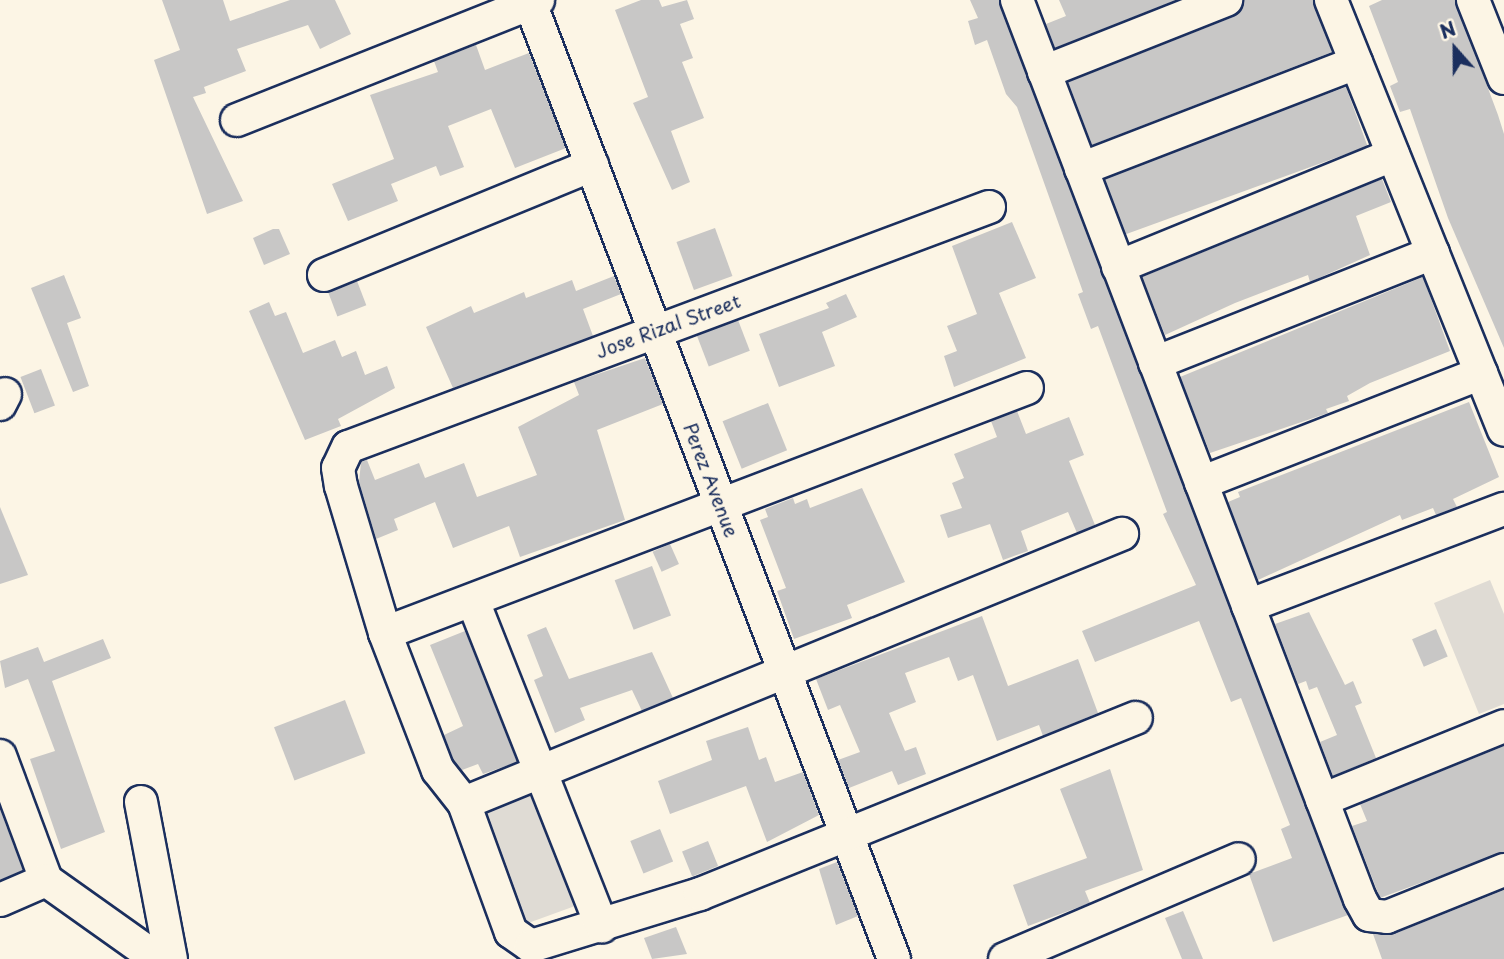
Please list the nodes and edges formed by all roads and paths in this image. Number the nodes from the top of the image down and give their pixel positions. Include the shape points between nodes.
1 (1017, 0) edge
2 (1226, 0) edge
3 (1331, 0) edge
4 (1473, 0) edge
5 (533, 1) edge
6 (1356, 63) junction
7 (1044, 72) junction
8 (1504, 78) edge
9 (237, 120) dead end
10 (1393, 155) junction
11 (592, 165) junction
12 (1081, 169) junction
13 (989, 207) dead end
14 (1433, 253) junction
15 (1118, 267) junction
16 (324, 275) dead end
17 (655, 330) junction
18 (1155, 363) junction
19 (1481, 373) junction
20 (1027, 388) dead end
21 (1504, 430) edge
22 (1201, 483) junction
23 (720, 502) junction
24 (1504, 509) edge
25 (1122, 534) dead end
26 (473, 601) junction
27 (1248, 606) junction
28 (384, 633) junction
29 (785, 672) junction
30 (1136, 718) dead end
31 (1504, 726) edge
32 (0, 756) edge
33 (542, 774) junction
34 (1322, 800) junction
35 (141, 802) dead end
36 (464, 803) junction
37 (847, 835) junction
38 (1239, 859) dead end
39 (1504, 870) edge
40 (46, 880) junction
41 (0, 900) edge
42 (602, 926) junction
43 (157, 959) edge
44 (171, 959) edge
45 (894, 959) edge
46 (1005, 959) edge

1 - 7 street
2 - 7 street
3 - 6 street
4 - 8 street
5 - 9 street
5 - 11 street, Perez Avenue
6 - 10 street
6 - 12 street
7 - 12 street
10 - 14 street
10 - 15 street
11 - 16 street
11 - 17 street, Perez Avenue
12 - 15 street
13 - 17 street, Jose Rizal Street
14 - 18 street
14 - 19 street
15 - 18 street
17 - 23 street, Perez Avenue
17 - 28 street, Jose Rizal Street via 348,447 338,468 341,486
18 - 22 street
19 - 21 street
19 - 22 street
20 - 23 street
22 - 27 street
23 - 26 street
23 - 29 street, Perez Avenue
24 - 27 street
25 - 29 street
26 - 28 street
26 - 33 street
27 - 34 street
28 - 36 street via 438,771
29 - 33 street
29 - 37 street, Perez Avenue
30 - 37 street
31 - 34 street
32 - 40 street
33 - 36 street
33 - 42 street
34 - 39 street via 1369,915 1387,917
35 - 44 street
36 - 42 street via 517,939 540,946
37 - 42 street via 700,894
37 - 45 street, Perez Avenue
38 - 46 street
40 - 41 street
40 - 43 street

